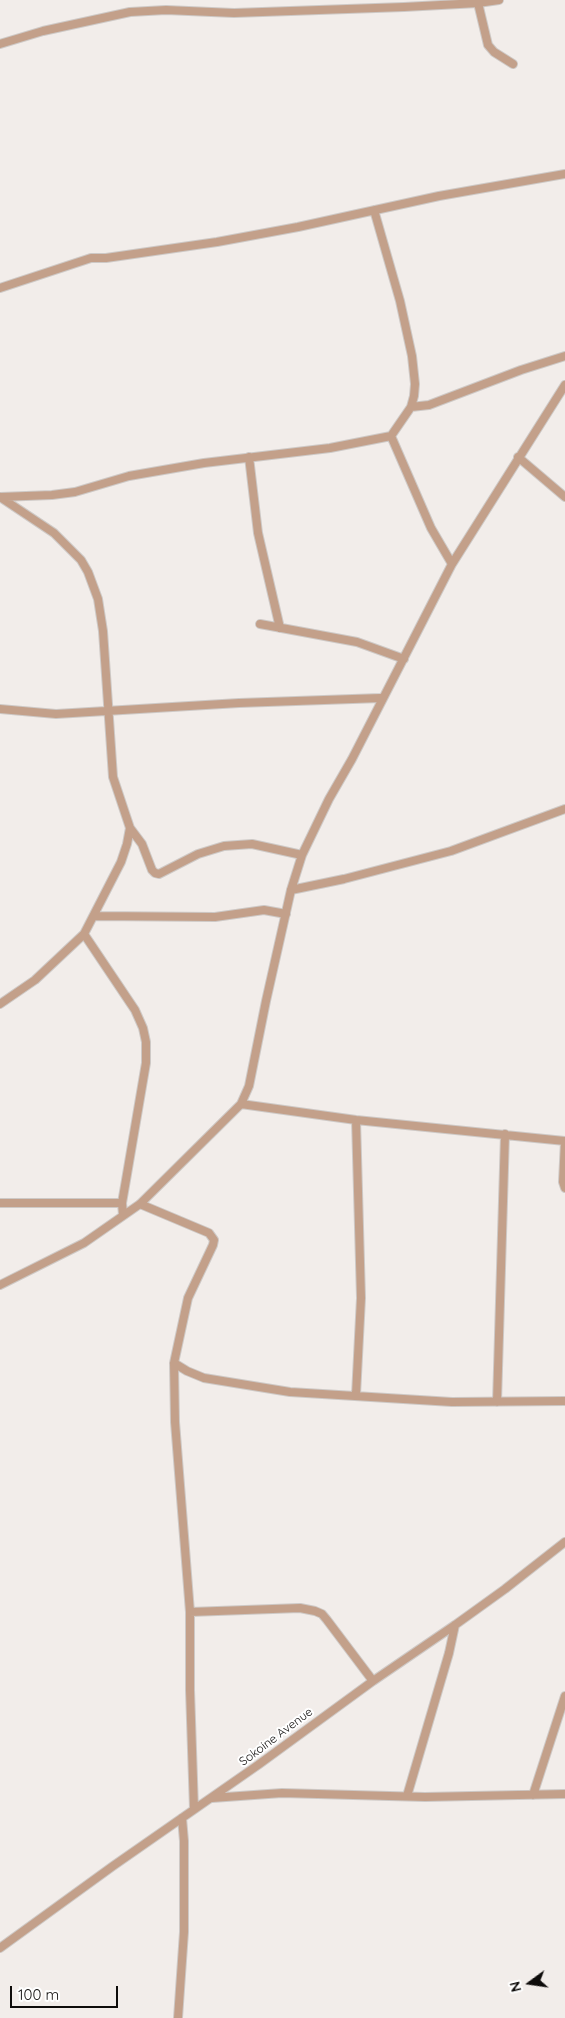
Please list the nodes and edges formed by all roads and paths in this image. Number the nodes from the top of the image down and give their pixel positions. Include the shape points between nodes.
1 (499, 0) edge
2 (478, 3) junction
3 (0, 44) edge
4 (513, 64) dead end
5 (565, 174) edge
6 (374, 210) junction
7 (0, 288) edge
8 (565, 356) edge
9 (565, 385) edge
10 (411, 407) junction
11 (391, 436) junction
12 (249, 457) junction
13 (518, 457) junction
14 (565, 497) edge
15 (452, 564) junction
16 (260, 624) dead end
17 (280, 628) junction
18 (404, 659) junction
19 (382, 698) junction
20 (0, 709) edge
21 (109, 711) junction
22 (565, 809) edge
23 (130, 828) junction
24 (302, 855) junction
25 (291, 890) junction
26 (286, 914) junction
27 (94, 916) junction
28 (84, 934) junction
29 (0, 1004) edge
30 (241, 1104) junction
31 (356, 1120) junction
32 (505, 1134) junction
33 (565, 1141) edge
34 (565, 1188) edge
35 (0, 1203) edge
36 (122, 1203) junction
37 (140, 1204) junction
38 (123, 1215) junction
39 (0, 1284) edge
40 (174, 1363) junction
41 (356, 1396) junction
42 (565, 1401) edge
43 (497, 1402) junction
44 (565, 1542) edge
45 (190, 1612) junction
46 (456, 1625) junction
47 (373, 1681) junction
48 (565, 1696) edge
49 (565, 1794) edge
50 (534, 1795) junction
51 (407, 1796) junction
52 (211, 1798) junction
53 (194, 1808) junction
54 (182, 1818) junction
55 (0, 1948) edge
56 (178, 2018) edge

1 - 2 street
2 - 3 street via 234,12 130,12 99,17
2 - 4 street via 488,45
5 - 6 street
6 - 7 street via 217,242 91,258
6 - 10 street via 412,356 415,384
8 - 10 street via 438,402
9 - 13 street
10 - 11 street
11 - 12 street via 330,448
11 - 15 street via 431,528
12 - 17 street via 258,533
12 - 21 street via 129,476 75,492 0,497 54,533 81,560 88,572 98,599
13 - 14 street
13 - 15 street
15 - 18 street
16 - 17 street
17 - 18 street via 357,642
18 - 19 street
19 - 21 street
19 - 24 street
20 - 21 street via 56,714
21 - 23 street via 113,777
22 - 25 street via 451,850
23 - 24 street via 142,844 152,870 159,874 198,854 224,846 252,844
23 - 27 street via 121,862
24 - 25 street
25 - 26 street
26 - 27 street via 264,910 215,917
26 - 30 street via 254,1068
27 - 28 street
28 - 29 street via 35,980
28 - 36 street via 135,1010 146,1042 146,1064
30 - 31 street
30 - 37 street
31 - 32 street
31 - 41 street via 361,1298
32 - 33 street
32 - 43 street
33 - 34 street
35 - 36 street
36 - 38 street
37 - 38 street
37 - 40 street via 209,1232 214,1240 188,1298
38 - 39 street via 84,1243
40 - 41 street via 204,1378 230,1384
40 - 45 street via 175,1422
41 - 43 street
42 - 43 street
44 - 46 street, Sokoine Avenue
45 - 47 street via 300,1608 322,1614
45 - 53 street
46 - 47 street, Sokoine Avenue
46 - 51 street
47 - 52 street, Sokoine Avenue
48 - 50 street
49 - 50 street
50 - 51 street
51 - 52 street via 282,1793
52 - 53 street, Sokoine Avenue
53 - 54 street, Sokoine Avenue
54 - 55 street, Sokoine Avenue
54 - 56 street via 184,1932

